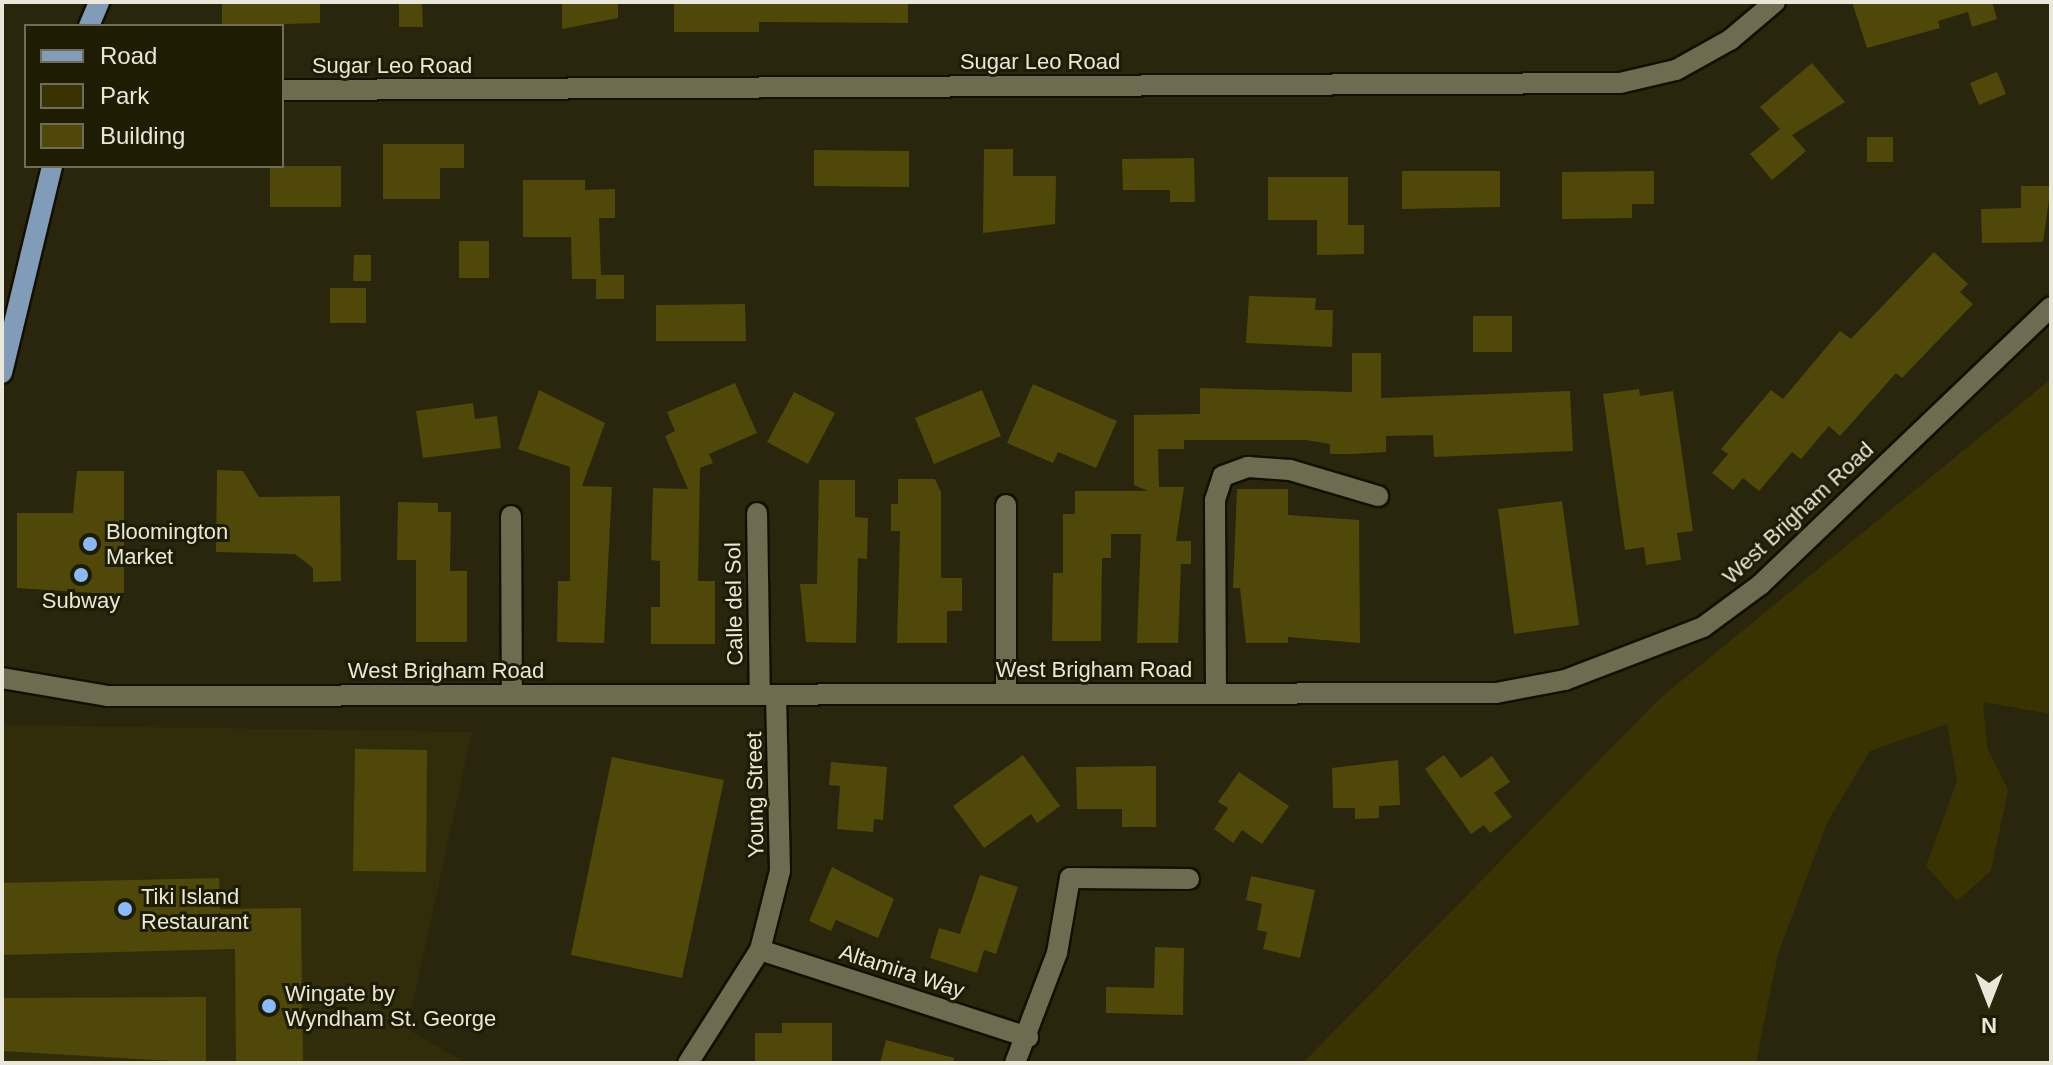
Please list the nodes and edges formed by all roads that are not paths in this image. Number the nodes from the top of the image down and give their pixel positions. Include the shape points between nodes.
1 (99, 2) edge
2 (1775, 2) edge
3 (90, 24) edge
4 (284, 90) edge
5 (52, 168) edge
6 (2051, 307) edge
7 (2, 373) edge
8 (1378, 496) dead end
9 (1006, 505) dead end
10 (757, 513) dead end
11 (511, 516) dead end
12 (2, 678) edge
13 (1006, 694) junction
14 (1216, 694) junction
15 (512, 695) junction
16 (768, 695) junction
17 (1189, 879) dead end
18 (760, 950) junction
19 (1028, 1037) junction
20 (688, 1063) edge
21 (1015, 1063) edge

1 - 3 main road
2 - 4 street, Sugar Leo Road via 1730,40 1676,70 1620,83
5 - 7 main road
6 - 14 street, West Brigham Road via 1760,585 1703,627 1565,680 1496,693
8 - 14 street via 1290,470 1248,467 1223,476 1215,500
9 - 13 street
10 - 16 street, Calle del Sol
11 - 15 street
12 - 15 street, West Brigham Road via 107,696
13 - 14 street, West Brigham Road
13 - 16 street, West Brigham Road
15 - 16 street, West Brigham Road
16 - 18 street, Young Street via 780,871
17 - 19 street via 1070,878 1057,953
18 - 19 street, Altamira Way
18 - 20 street, Young Street
19 - 21 street

